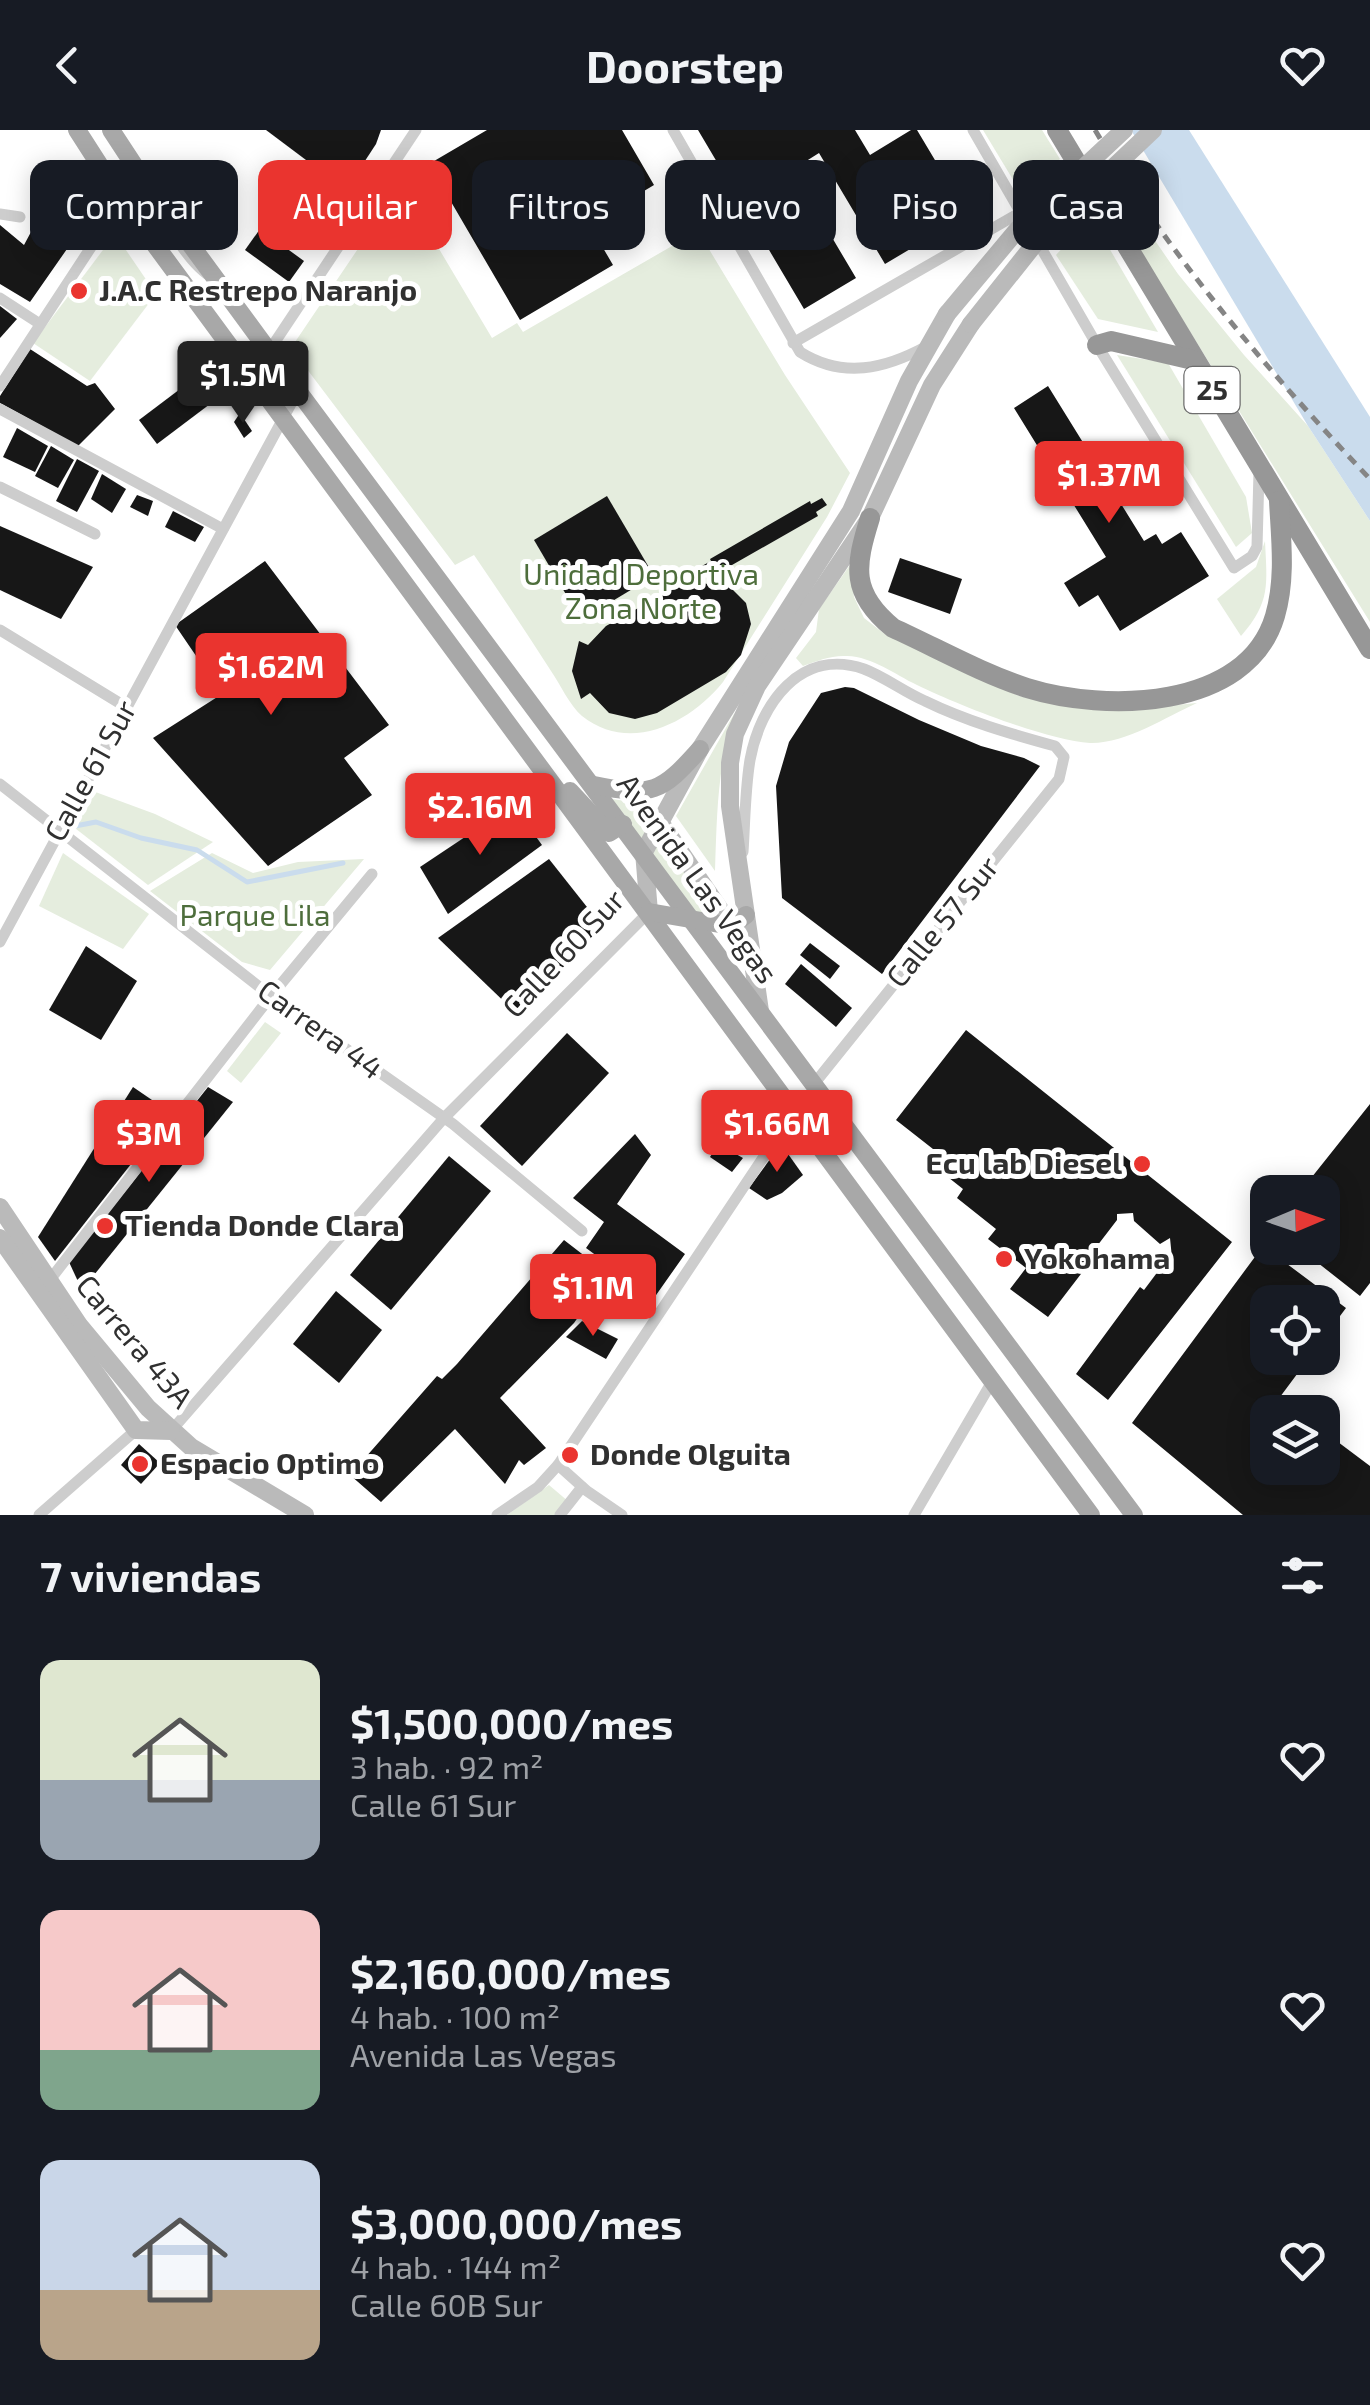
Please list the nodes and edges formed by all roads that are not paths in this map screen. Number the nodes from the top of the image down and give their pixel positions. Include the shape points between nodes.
1 (77, 130) edge
2 (111, 130) edge
3 (416, 130) edge
4 (672, 130) edge
5 (973, 130) edge
6 (1056, 130) edge
7 (1124, 130) edge
8 (1153, 130) edge
9 (96, 160) edge
10 (1013, 198) edge
11 (0, 214) edge
12 (20, 217) dead end
13 (1013, 217) edge
14 (89, 250) edge
15 (159, 250) edge
16 (182, 250) edge
17 (1043, 250) edge
18 (218, 282) junction
19 (0, 298) edge
20 (40, 324) junction
21 (793, 343) junction
22 (1097, 345) junction
23 (927, 346) junction
24 (269, 352) junction
25 (1193, 360) junction
26 (0, 386) edge
27 (298, 391) junction
28 (0, 409) edge
29 (283, 419) junction
30 (1259, 468) junction
31 (0, 487) edge
32 (1279, 501) junction
33 (870, 518) junction
34 (223, 529) junction
35 (96, 534) dead end
36 (0, 630) edge
37 (1370, 649) edge
38 (126, 707) junction
39 (700, 749) junction
40 (538, 763) junction
41 (0, 784) edge
42 (594, 785) junction
43 (660, 822) junction
44 (623, 824) junction
45 (59, 830) junction
46 (644, 852) junction
47 (372, 874) dead end
48 (741, 883) junction
49 (649, 912) junction
50 (693, 919) junction
51 (738, 921) junction
52 (0, 942) edge
53 (271, 996) junction
54 (760, 1010) junction
55 (814, 1084) junction
56 (795, 1110) junction
57 (444, 1118) junction
58 (0, 1206) edge
59 (582, 1231) dead end
60 (0, 1238) edge
61 (49, 1281) junction
62 (993, 1380) junction
63 (136, 1430) junction
64 (171, 1430) junction
65 (558, 1465) junction
66 (582, 1487) junction
67 (39, 1515) edge
68 (304, 1515) edge
69 (497, 1515) edge
70 (560, 1515) edge
71 (622, 1515) edge
72 (914, 1515) edge
73 (1091, 1515) edge
74 (1134, 1515) edge

1 - 9 main road, Avenida Las Vegas
2 - 18 main road, Avenida Las Vegas
3 - 24 street
4 - 21 street
5 - 10 street
6 - 25 highway, 25
7 - 23 main road, bridge via 1018,228
8 - 33 main road, bridge via 1042,236 971,324 938,374
11 - 12 street
13 - 21 street
14 - 20 street
15 - 29 main road, Avenida Las Vegas
16 - 18 street
17 - 22 street
18 - 24 main road, Avenida Las Vegas
19 - 20 street
20 - 26 street
21 - 23 street via 809,357 848,369 890,365
22 - 25 highway via 1111,341
22 - 30 street via 1234,568 1257,547
23 - 39 main road via 851,510
24 - 27 main road, Avenida Las Vegas
25 - 30 highway, 25
27 - 29 street, Calle 61 Sur
27 - 42 main road, Avenida Las Vegas
28 - 34 street
29 - 34 street, Calle 61 Sur
29 - 40 main road, Avenida Las Vegas
30 - 32 highway, 25
31 - 35 street
32 - 33 highway via 1279,595 1255,654 1203,687 1142,700 1081,699 1028,688 893,628 866,600 858,575
32 - 37 highway, 25
33 - 48 main road via 743,711 729,786
34 - 38 street, Calle 61 Sur
36 - 38 street
38 - 45 street, Calle 61 Sur
39 - 42 main road via 657,788
39 - 43 main road
40 - 44 main road via 608,832
40 - 49 main road, Avenida Las Vegas
41 - 45 street, Carrera 44
42 - 44 main road, Avenida Las Vegas
43 - 46 main road
43 - 51 main road
44 - 46 main road, Avenida Las Vegas
45 - 52 street, Calle 61 Sur
45 - 53 street, Carrera 44
46 - 49 main road, Calle 60 Sur
46 - 50 main road, Avenida Las Vegas
47 - 53 street
48 - 51 main road
48 - 55 street, Calle 57 Sur via 758,733 803,670 864,669 958,715 1055,746 1064,757 1059,779
49 - 50 main road
49 - 56 main road, Avenida Las Vegas
49 - 57 street, Calle 60 Sur
50 - 51 main road
50 - 54 main road, Avenida Las Vegas
51 - 54 main road via 752,956
53 - 57 street, Carrera 44
53 - 61 street
54 - 55 main road, Avenida Las Vegas
55 - 74 main road, Avenida Las Vegas
56 - 62 main road, Avenida Las Vegas
56 - 65 street
57 - 59 street, Carrera 44
57 - 64 street, Calle 60 Sur
58 - 61 main road, Carrera 43A
60 - 63 main road, Carrera 43A
61 - 64 main road, Carrera 43A
62 - 72 street
62 - 73 main road, Avenida Las Vegas
63 - 64 main road
63 - 67 street
64 - 68 main road, Carrera 43A
65 - 66 street
65 - 69 street
66 - 70 street
66 - 71 street

